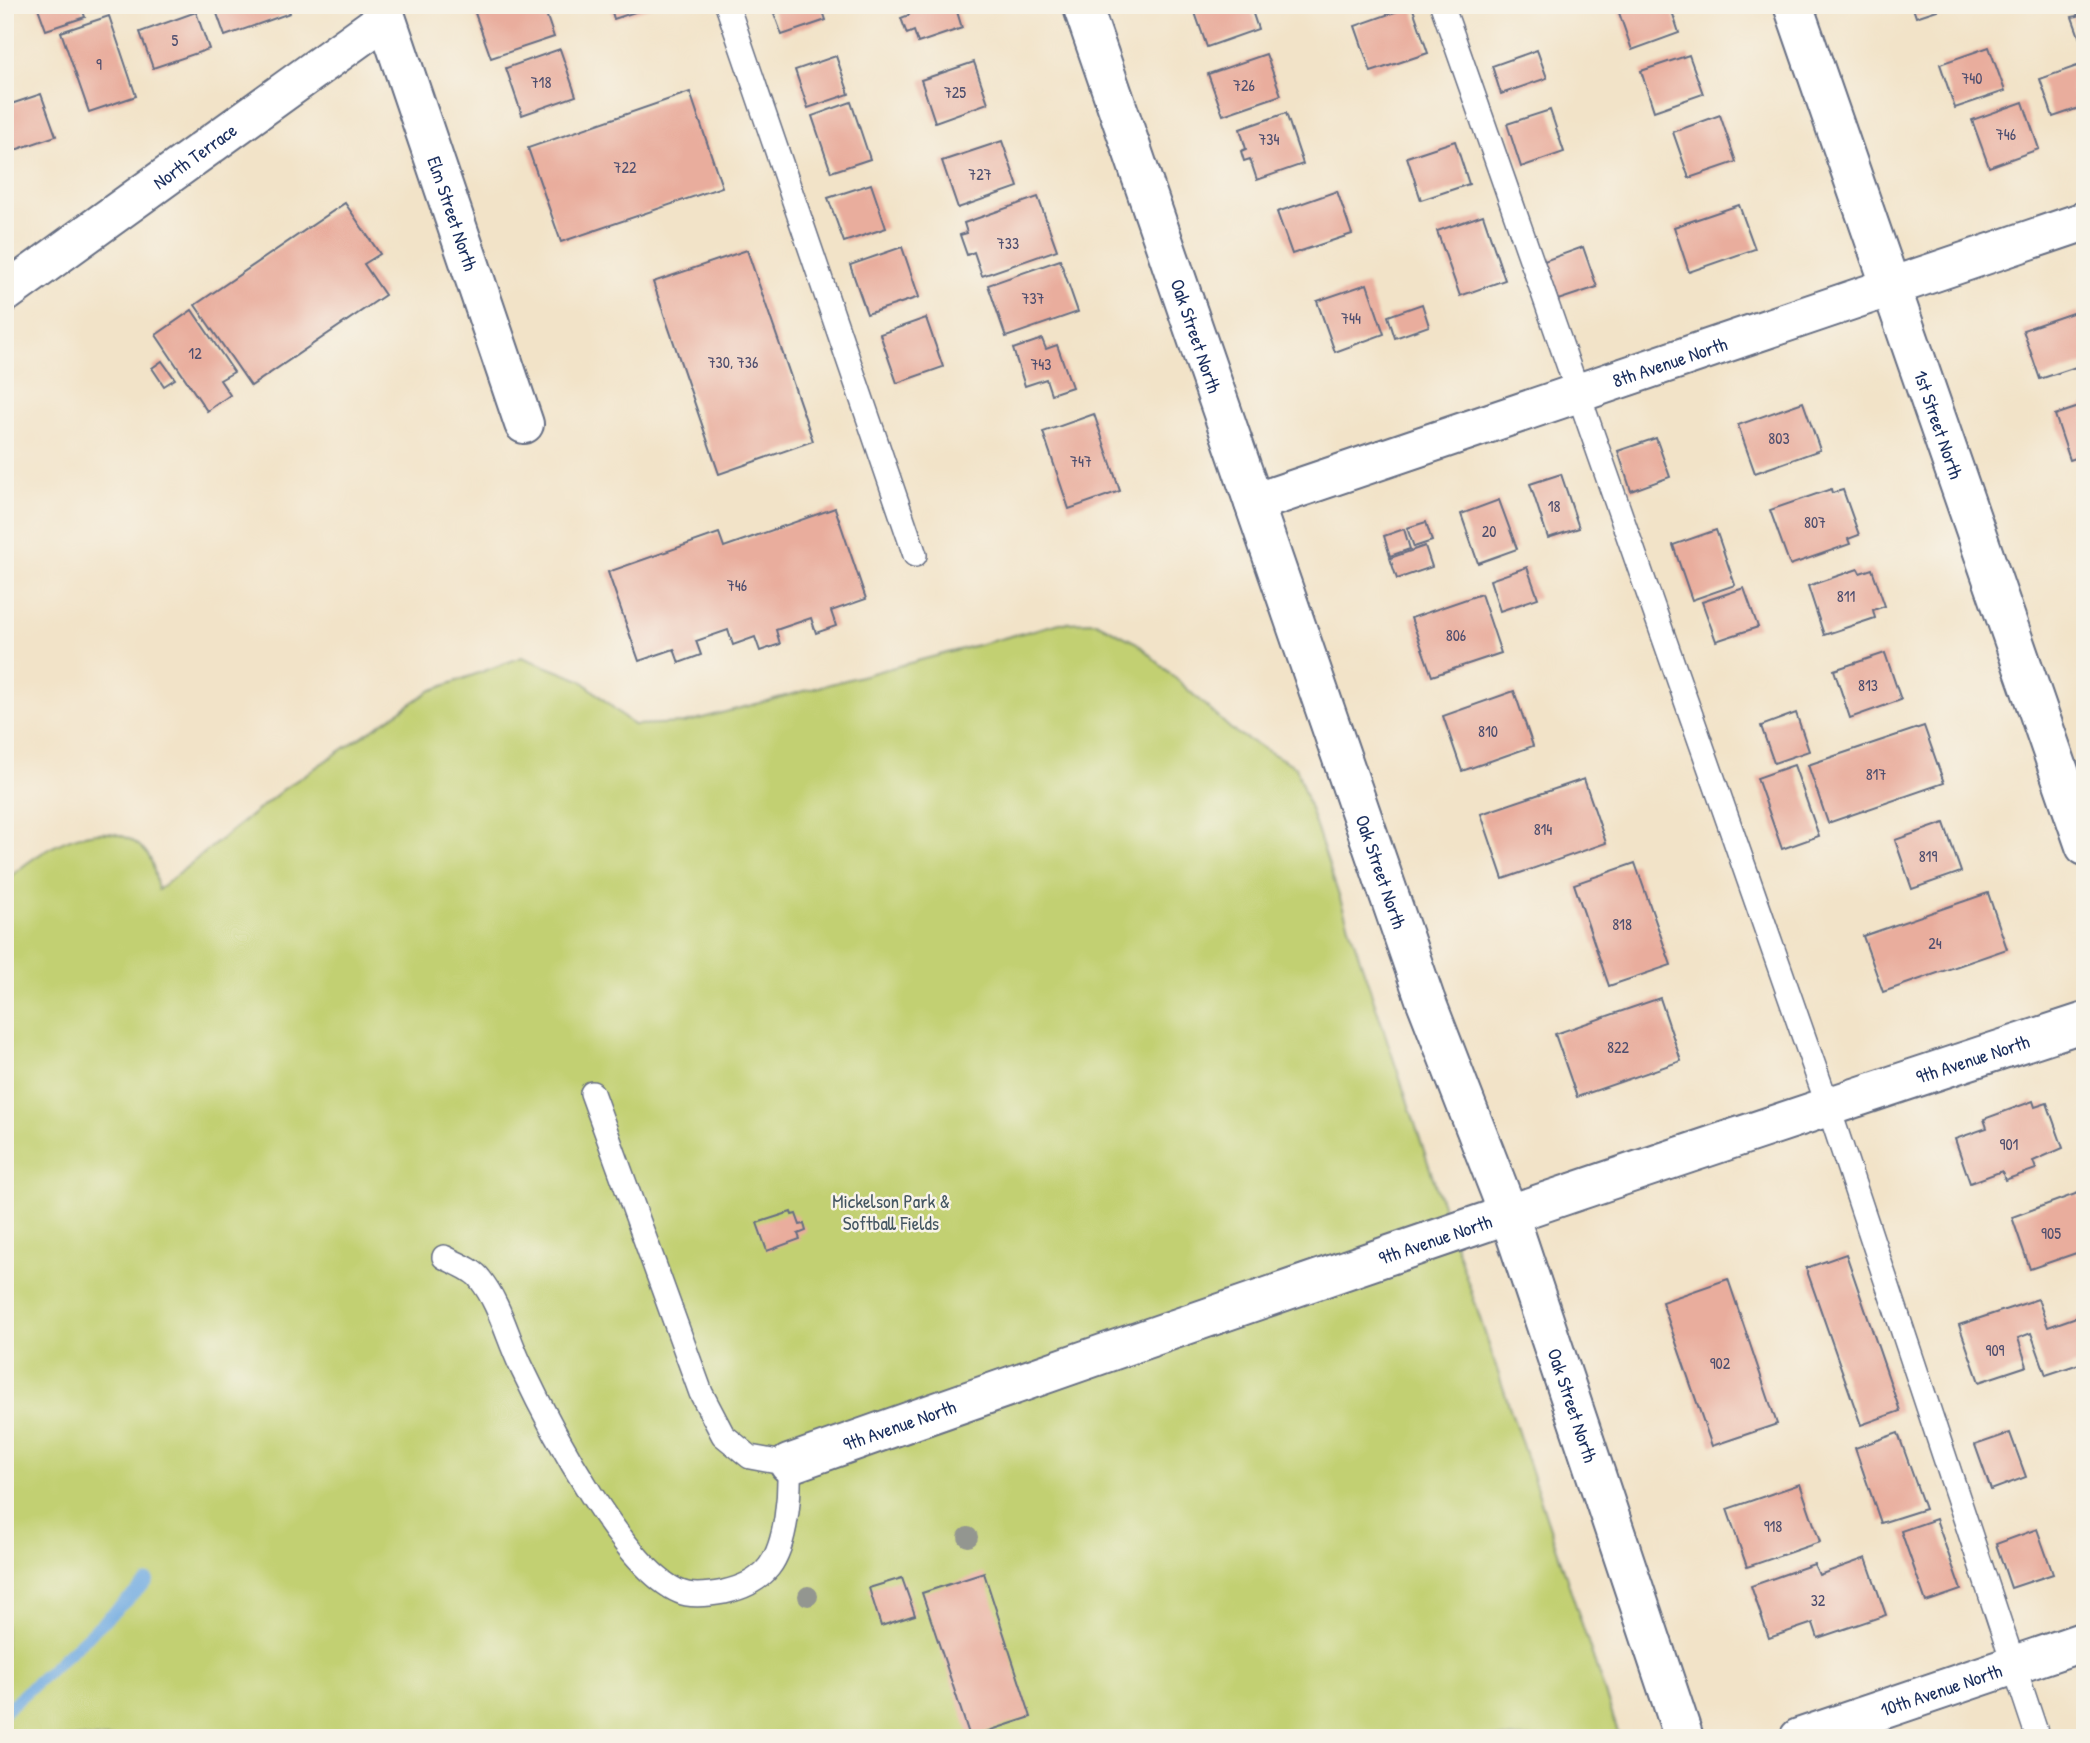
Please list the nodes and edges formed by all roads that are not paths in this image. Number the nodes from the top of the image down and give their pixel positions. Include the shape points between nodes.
1 (727, 5) edge
2 (1082, 5) edge
3 (1442, 5) edge
4 (1793, 5) edge
5 (384, 11) edge
6 (2085, 221) edge
7 (1891, 287) junction
8 (5, 293) edge
9 (1578, 393) junction
10 (524, 424) dead end
11 (1254, 503) junction
12 (915, 555) dead end
13 (2085, 846) edge
14 (2085, 1022) edge
15 (592, 1093) dead end
16 (1828, 1106) junction
17 (1509, 1215) junction
18 (444, 1257) dead end
19 (789, 1465) junction
20 (2085, 1641) edge
21 (2013, 1665) junction
22 (1684, 1738) edge
23 (1799, 1738) edge
24 (2038, 1738) edge

1 - 12 lane
2 - 11 street, Oak Street North
3 - 9 lane
4 - 7 street, 1st Street North
5 - 8 street, North Terrace
5 - 10 street, Elm Street North
6 - 7 street, 8th Avenue North
7 - 9 street, 8th Avenue North
7 - 13 street, 1st Street North
9 - 11 street, 8th Avenue North
9 - 16 lane
11 - 17 street, Oak Street North via 1425,999
14 - 16 street, 9th Avenue North
15 - 19 lane via 701,1393 723,1435 750,1457
16 - 17 street, 9th Avenue North
16 - 21 lane
17 - 19 street, 9th Avenue North
17 - 22 street, Oak Street North
18 - 19 lane via 479,1277 496,1304 520,1364 618,1536 655,1574 685,1594 716,1594 746,1587 770,1566 790,1494
20 - 21 street, 10th Avenue North
21 - 23 street, 10th Avenue North
21 - 24 lane

